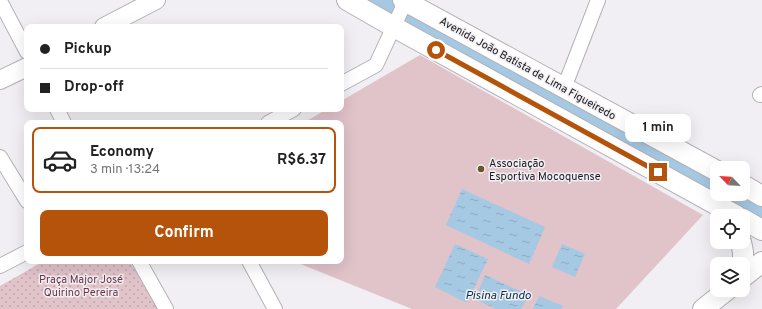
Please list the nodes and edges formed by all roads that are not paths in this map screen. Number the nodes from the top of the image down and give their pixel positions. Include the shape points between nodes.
1 (156, 0) edge
2 (347, 0) edge
3 (598, 0) edge
4 (0, 1) edge
5 (401, 10) edge
6 (110, 24) edge
7 (24, 46) edge
8 (24, 68) edge
9 (0, 80) edge
10 (344, 82) edge
11 (564, 88) junction
12 (288, 112) edge
13 (274, 120) edge
14 (0, 157) edge
15 (710, 167) edge
16 (750, 190) edge
17 (24, 196) edge
18 (762, 196) edge
19 (724, 209) edge
20 (750, 224) edge
21 (762, 230) edge
22 (24, 254) edge
23 (762, 262) edge
24 (141, 264) edge
25 (251, 264) edge
26 (0, 266) edge
27 (750, 271) edge
28 (718, 297) edge
29 (166, 309) edge
30 (275, 309) edge
31 (703, 309) edge

1 - 6 street
2 - 5 main road, Avenida João Batista de Lima Figueiredo
3 - 11 street
4 - 7 street
5 - 10 street via 376,65
5 - 11 main road, Avenida João Batista de Lima Figueiredo
5 - 19 main road, Avenida João Batista de Lima Figueiredo
8 - 9 street
11 - 15 main road, Avenida João Batista de Lima Figueiredo
12 - 13 street
14 - 17 street
16 - 18 main road
20 - 21 main road, Avenida João Batista de Lima Figueiredo
22 - 26 street
23 - 27 main road
24 - 29 street
25 - 30 street
28 - 31 main road

